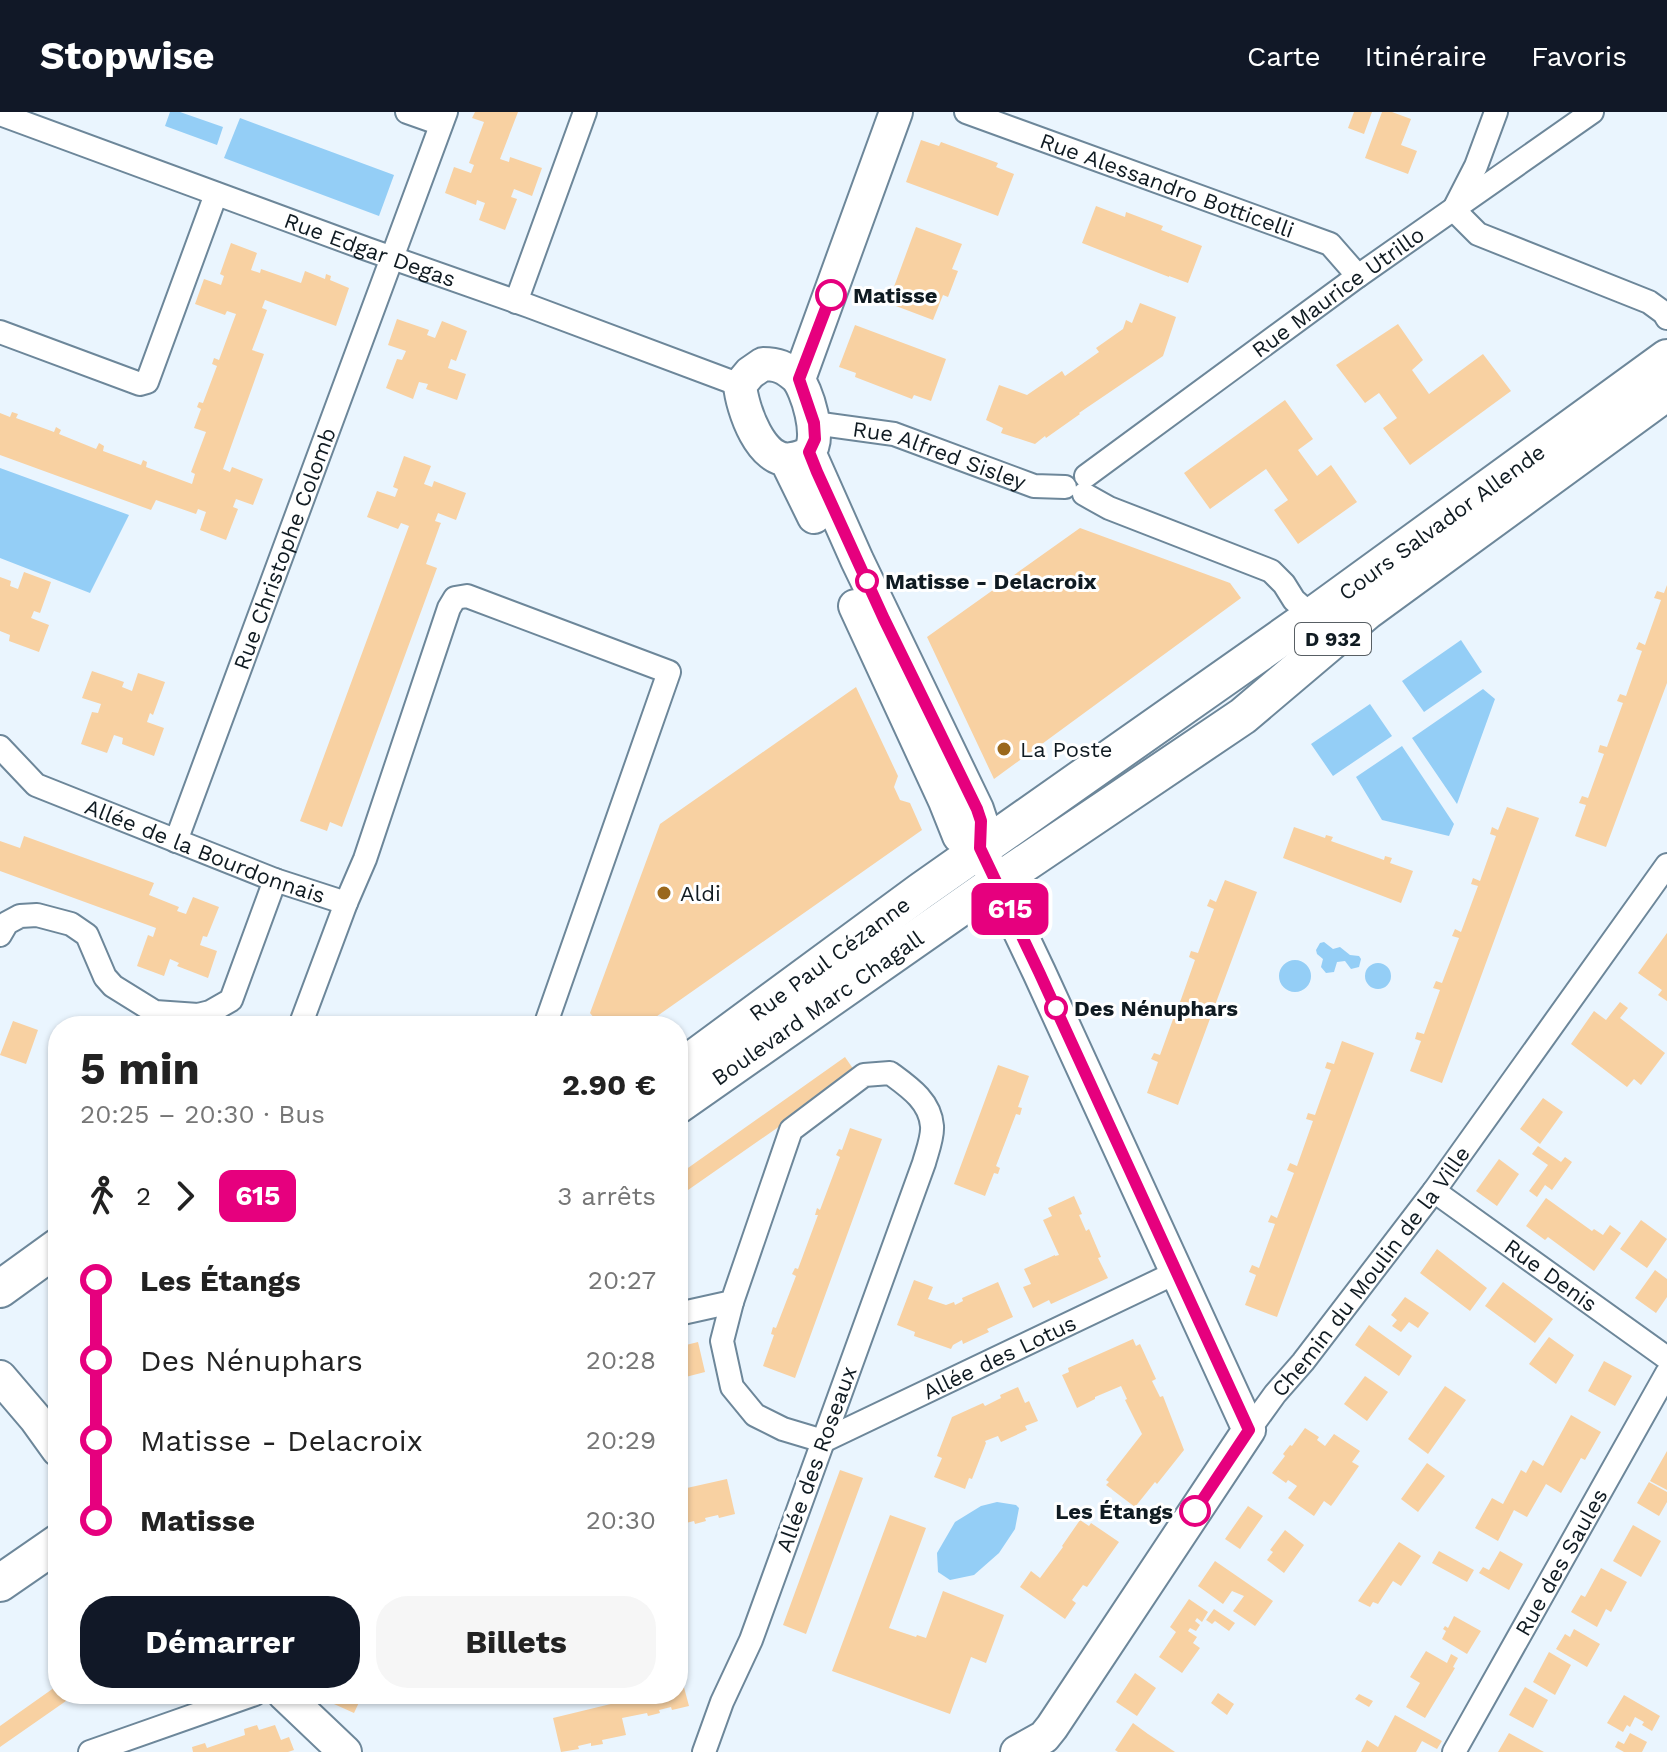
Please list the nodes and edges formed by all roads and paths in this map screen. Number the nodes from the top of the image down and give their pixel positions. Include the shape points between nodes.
1 (407, 112) edge
2 (585, 112) edge
3 (896, 112) edge
4 (966, 112) edge
5 (1496, 112) edge
6 (1592, 112) edge
7 (0, 114) edge
8 (443, 118) edge
9 (216, 194) junction
10 (1454, 210) junction
11 (393, 257) junction
12 (1358, 276) junction
13 (516, 302) junction
14 (1667, 318) edge
15 (0, 332) edge
16 (1667, 358) edge
17 (799, 379) junction
18 (740, 385) junction
19 (1667, 392) edge
20 (803, 445) junction
21 (1079, 486) junction
22 (1312, 616) junction
23 (0, 747) edge
24 (176, 841) junction
25 (980, 848) junction
26 (1667, 865) edge
27 (275, 880) junction
28 (997, 882) junction
29 (346, 903) junction
30 (0, 935) edge
31 (304, 1016) edge
32 (549, 1016) edge
33 (688, 1063) edge
34 (688, 1098) edge
35 (1434, 1191) junction
36 (48, 1254) edge
37 (1175, 1273) junction
38 (0, 1289) edge
39 (732, 1302) junction
40 (688, 1312) edge
41 (1667, 1358) edge
42 (1667, 1373) edge
43 (0, 1377) edge
44 (1249, 1430) junction
45 (48, 1436) edge
46 (823, 1441) junction
47 (48, 1550) edge
48 (0, 1583) edge
49 (227, 1704) edge
50 (295, 1704) edge
51 (1039, 1747) edge
52 (90, 1752) edge
53 (345, 1752) edge
54 (704, 1752) edge
55 (1454, 1752) edge

1 - 8 street
2 - 13 street
3 - 17 street
4 - 12 street, Rue Alessandro Botticelli via 1330,244
5 - 10 street
6 - 10 street, Rue Maurice Utrillo
7 - 9 street, Rue Edgar Degas
8 - 11 street, Rue Christophe Colomb
9 - 11 street, Rue Edgar Degas
9 - 15 street via 147,382 140,384
10 - 12 street, Rue Maurice Utrillo
10 - 14 street via 1478,234 1649,302
11 - 13 street, Rue Edgar Degas
11 - 24 street, Rue Christophe Colomb
12 - 21 street, Rue Maurice Utrillo
13 - 18 street, Rue Edgar Degas
16 - 22 main road, Cours Salvador Allende / D 932
17 - 18 street via 779,364 763,364
17 - 20 street
18 - 20 street via 750,423 766,450
19 - 28 main road, Cours Salvador Allende / D 932 via 1367,611 1243,716
20 - 21 street, Rue Alfred Sisley via 894,434 1034,486
20 - 25 street via 977,809
21 - 22 street via 1109,508 1271,571
22 - 25 main road, Cours Salvador Allende / D 932
23 - 24 street, Allée de la Bourdonnais via 36,785
24 - 27 street, Allée de la Bourdonnais
25 - 28 street
25 - 33 main road, Rue Paul Cézanne / D 932
26 - 35 street, Chemin du Moulin de la Ville
27 - 29 street, Allée de la Bourdonnais
27 - 30 street via 231,1000 198,1015 155,1012 113,986 87,935 71,924 20,916
28 - 34 main road, Boulevard Marc Chagall / D 932
28 - 37 street
29 - 31 street, Allée de la Bourdonnais
29 - 32 street via 455,598 467,596 669,672
35 - 41 street, Rue Denis
35 - 44 street, Chemin du Moulin de la Ville
36 - 38 main road
37 - 44 street
37 - 46 street, Allée des Lotus
39 - 40 street
39 - 46 street, Allée des Roseaux via 722,1341 732,1387 755,1415
39 - 46 street, Allée des Roseaux via 791,1130 864,1075 890,1073 913,1089 927,1106 932,1128 924,1163
42 - 55 street, Rue des Saules
43 - 45 street
44 - 51 street, Chemin du Moulin de la Ville
46 - 54 street, Allée des Roseaux
47 - 48 main road
49 - 52 street
50 - 53 street

